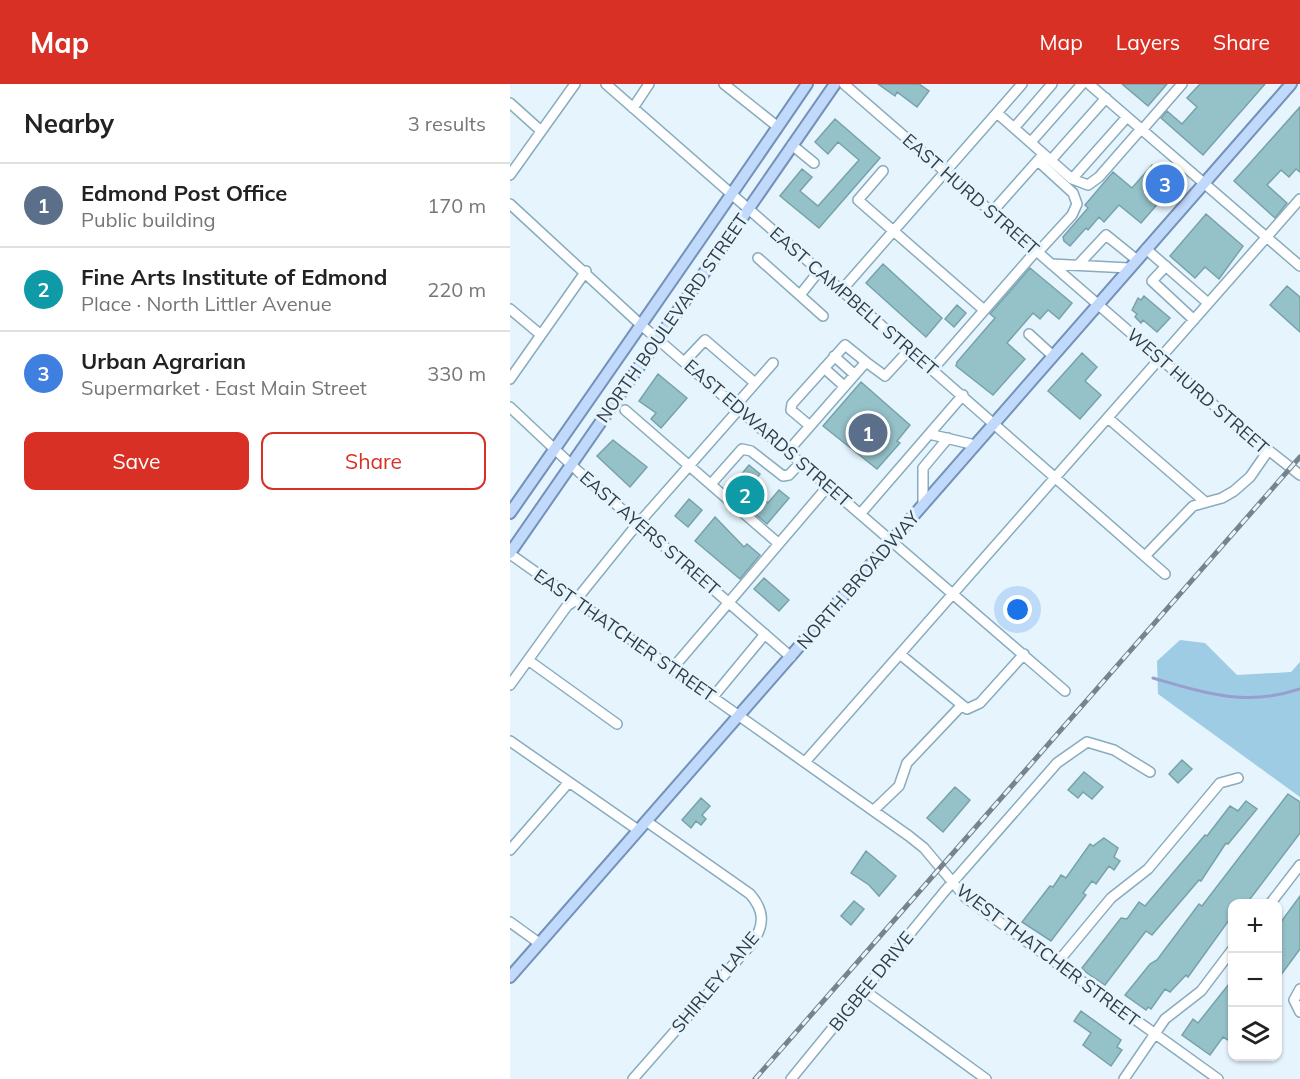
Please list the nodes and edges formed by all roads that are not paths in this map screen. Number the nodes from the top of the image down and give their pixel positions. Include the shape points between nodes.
1 (575, 84) edge
2 (606, 84) edge
3 (649, 84) edge
4 (724, 84) edge
5 (807, 84) edge
6 (835, 84) edge
7 (844, 84) edge
8 (1022, 84) edge
9 (1052, 84) edge
10 (1082, 84) edge
11 (1089, 84) edge
12 (1182, 84) edge
13 (1291, 84) edge
14 (1106, 98) junction
15 (510, 103) edge
16 (633, 108) junction
17 (997, 113) junction
18 (1127, 117) junction
19 (777, 127) junction
20 (1014, 128) junction
21 (1141, 129) junction
22 (540, 130) junction
23 (1031, 142) junction
24 (792, 145) junction
25 (1044, 159) junction
26 (814, 163) dead end
27 (883, 171) dead end
28 (945, 171) junction
29 (510, 175) edge
30 (1072, 179) junction
31 (1204, 182) junction
32 (731, 195) junction
33 (1300, 199) edge
34 (510, 204) edge
35 (748, 209) junction
36 (992, 212) junction
37 (892, 231) junction
38 (1266, 237) junction
39 (1146, 249) junction
40 (1037, 252) junction
41 (758, 258) dead end
42 (1051, 264) junction
43 (1079, 264) junction
44 (1133, 264) junction
45 (1166, 266) junction
46 (1300, 266) edge
47 (586, 271) junction
48 (819, 271) junction
49 (841, 291) junction
50 (800, 295) junction
51 (1209, 303) junction
52 (1098, 304) junction
53 (510, 309) edge
54 (984, 310) junction
55 (823, 316) dead end
56 (1194, 320) junction
57 (640, 324) junction
58 (1029, 334) dead end
59 (541, 335) junction
60 (658, 338) junction
61 (909, 350) junction
62 (834, 356) junction
63 (1053, 356) junction
64 (1160, 360) junction
65 (685, 361) junction
66 (866, 362) junction
67 (773, 363) dead end
68 (824, 368) junction
69 (932, 370) junction
70 (855, 375) junction
71 (510, 379) edge
72 (755, 383) junction
73 (844, 386) junction
74 (963, 395) junction
75 (738, 406) junction
76 (510, 407) edge
77 (625, 410) dead end
78 (1108, 418) junction
79 (994, 423) junction
80 (810, 426) junction
81 (929, 434) junction
82 (948, 438) junction
83 (975, 445) junction
84 (555, 449) junction
85 (789, 450) junction
86 (1268, 451) junction
87 (802, 461) junction
88 (571, 463) junction
89 (689, 466) junction
90 (1300, 475) edge
91 (1056, 476) junction
92 (711, 484) junction
93 (829, 485) junction
94 (1204, 501) junction
95 (923, 506) junction
96 (510, 513) edge
97 (861, 513) junction
98 (638, 523) junction
99 (893, 540) junction
100 (778, 543) junction
101 (510, 553) edge
102 (1145, 556) junction
103 (1166, 574) dead end
104 (954, 595) junction
105 (576, 600) junction
106 (728, 601) junction
107 (765, 634) junction
108 (1024, 654) junction
109 (901, 655) junction
110 (791, 657) junction
111 (528, 660) junction
112 (672, 669) junction
113 (510, 685) edge
114 (1065, 691) dead end
115 (713, 697) junction
116 (961, 706) junction
117 (740, 717) junction
118 (616, 724) dead end
119 (510, 741) edge
120 (805, 762) junction
121 (1150, 772) dead end
122 (1238, 778) dead end
123 (569, 782) junction
124 (874, 810) junction
125 (642, 826) junction
126 (510, 850) edge
127 (1300, 865) edge
128 (952, 884) junction
129 (1272, 899) edge
130 (510, 922) edge
131 (539, 943) junction
132 (1231, 953) edge
133 (1058, 963) junction
134 (510, 977) edge
135 (1300, 989) edge
136 (865, 991) junction
137 (1300, 1012) edge
138 (1155, 1034) junction
139 (633, 1079) edge
140 (791, 1079) edge
141 (986, 1079) edge
142 (1124, 1079) edge
143 (1218, 1079) edge

1 - 22 street
2 - 16 street, EAST CAMPBELL STREET
3 - 16 street
4 - 19 street
5 - 19 main road, NORTH BOULEVARD STREET
6 - 24 main road, NORTH BOULEVARD STREET
7 - 28 street, EAST HURD STREET
8 - 17 street
9 - 20 street
10 - 23 street
11 - 14 street
12 - 21 street
13 - 31 main road, NORTH BROADWAY
14 - 18 street
14 - 25 street
15 - 22 street
16 - 32 street, EAST CAMPBELL STREET
17 - 20 street
17 - 28 street
18 - 21 street
18 - 30 street
19 - 32 main road, NORTH BOULEVARD STREET
20 - 23 street
21 - 30 street via 1094,182 1088,185
21 - 31 street
22 - 29 street
23 - 25 street
24 - 26 street
24 - 35 main road, NORTH BOULEVARD STREET
25 - 30 street
25 - 36 street
25 - 40 street via 1074,193 1077,204 1072,215
27 - 37 street via 858,200
28 - 36 street, EAST HURD STREET
28 - 37 street
31 - 38 street
31 - 39 main road, NORTH BROADWAY
32 - 35 street, EAST CAMPBELL STREET
32 - 57 main road, NORTH BOULEVARD STREET
33 - 38 street
34 - 47 street, EAST EDWARDS STREET
35 - 48 street, EAST CAMPBELL STREET
35 - 60 main road, NORTH BOULEVARD STREET
36 - 40 street, EAST HURD STREET
37 - 49 street
37 - 54 street
38 - 46 street
38 - 51 street
39 - 44 main road, NORTH BROADWAY
39 - 45 street
40 - 42 street, EAST HURD STREET
40 - 54 street
41 - 50 street
42 - 43 street
42 - 52 street, EAST HURD STREET
43 - 44 street
43 - 44 street via 1103,235 1109,236
44 - 52 main road, NORTH BROADWAY
45 - 51 street
45 - 56 street via 1152,281
47 - 57 street, EAST EDWARDS STREET
47 - 59 street
48 - 49 street, EAST CAMPBELL STREET
48 - 50 street
49 - 61 street, EAST CAMPBELL STREET
50 - 55 street
51 - 56 street
52 - 63 main road, NORTH BROADWAY
52 - 64 street, WEST HURD STREET
53 - 59 street
54 - 69 street
56 - 64 street
57 - 60 street, EAST EDWARDS STREET
57 - 84 main road, NORTH BOULEVARD STREET
58 - 63 street
59 - 71 street
60 - 65 street, EAST EDWARDS STREET
60 - 88 main road, NORTH BOULEVARD STREET
61 - 66 street via 885,376
61 - 69 street, EAST CAMPBELL STREET
62 - 66 street via 846,344
62 - 68 street
62 - 70 street
63 - 79 main road, NORTH BROADWAY
64 - 78 street
64 - 86 street, WEST HURD STREET
65 - 72 street via 705,340
65 - 75 street, EAST EDWARDS STREET
66 - 70 street
67 - 72 street
68 - 73 street
68 - 80 street via 790,406
69 - 74 street, EAST CAMPBELL STREET
70 - 73 street
72 - 75 street
73 - 80 street
74 - 79 street, EAST CAMPBELL STREET
74 - 81 street
75 - 85 street, EAST EDWARDS STREET
75 - 89 street
76 - 84 street, EAST AYERS STREET
77 - 89 street
78 - 91 street
78 - 94 street
79 - 83 main road, NORTH BROADWAY
79 - 91 street, EAST CAMPBELL STREET
80 - 85 street
81 - 82 street
81 - 97 street
82 - 83 street
82 - 95 street via 922,468
83 - 95 main road, NORTH BROADWAY
84 - 88 street, EAST AYERS STREET
84 - 96 main road, NORTH BOULEVARD STREET
85 - 87 street, EAST EDWARDS STREET
86 - 90 street, WEST HURD STREET
86 - 94 street via 1250,477 1234,491
87 - 92 street via 783,476 751,451 742,449
87 - 93 street, EAST EDWARDS STREET
88 - 98 street, EAST AYERS STREET
88 - 101 main road, NORTH BOULEVARD STREET
89 - 92 street
89 - 98 street
91 - 102 street, EAST CAMPBELL STREET
91 - 104 street
92 - 100 street
93 - 97 street, EAST EDWARDS STREET
93 - 100 street
94 - 102 street via 1193,506
95 - 99 main road, NORTH BROADWAY
97 - 99 street, EAST EDWARDS STREET
98 - 105 street
98 - 106 street, EAST AYERS STREET
99 - 104 street, EAST EDWARDS STREET
99 - 110 main road, NORTH BROADWAY
100 - 106 street
101 - 105 street, EAST THATCHER STREET
102 - 103 street, EAST CAMPBELL STREET
104 - 108 street, EAST EDWARDS STREET
104 - 109 street
105 - 111 street via 567,606
105 - 112 street, EAST THATCHER STREET
106 - 107 street, EAST AYERS STREET
106 - 112 street
107 - 110 street, EAST AYERS STREET
107 - 115 street
108 - 114 street, EAST EDWARDS STREET
108 - 116 street via 980,703 973,708
109 - 116 street
109 - 120 street
110 - 117 main road, NORTH BROADWAY
111 - 113 street
111 - 118 street
112 - 115 street, EAST THATCHER STREET
115 - 117 street, EAST THATCHER STREET
116 - 124 street via 907,764 899,786
117 - 120 street, WEST THATCHER STREET
117 - 125 main road, NORTH BROADWAY
119 - 123 street, SHIRLEY LANE
120 - 124 street, WEST THATCHER STREET
121 - 128 street, BIGBEE DRIVE via 1114,750 1087,742 1057,763
122 - 133 street via 1220,783 1148,869 1112,898
123 - 125 street, SHIRLEY LANE
123 - 126 street
124 - 128 street, WEST THATCHER STREET via 924,849
125 - 131 main road, NORTH BROADWAY
125 - 139 street, SHIRLEY LANE via 750,894 762,920 753,942
127 - 129 street
128 - 133 street, WEST THATCHER STREET
128 - 136 street, BIGBEE DRIVE
130 - 131 street
131 - 134 main road, NORTH BROADWAY
132 - 138 street via 1201,991 1171,1013
133 - 138 street, WEST THATCHER STREET
135 - 137 street via 1294,1000
136 - 140 street, BIGBEE DRIVE
136 - 141 street
138 - 142 street
138 - 143 street, WEST THATCHER STREET

